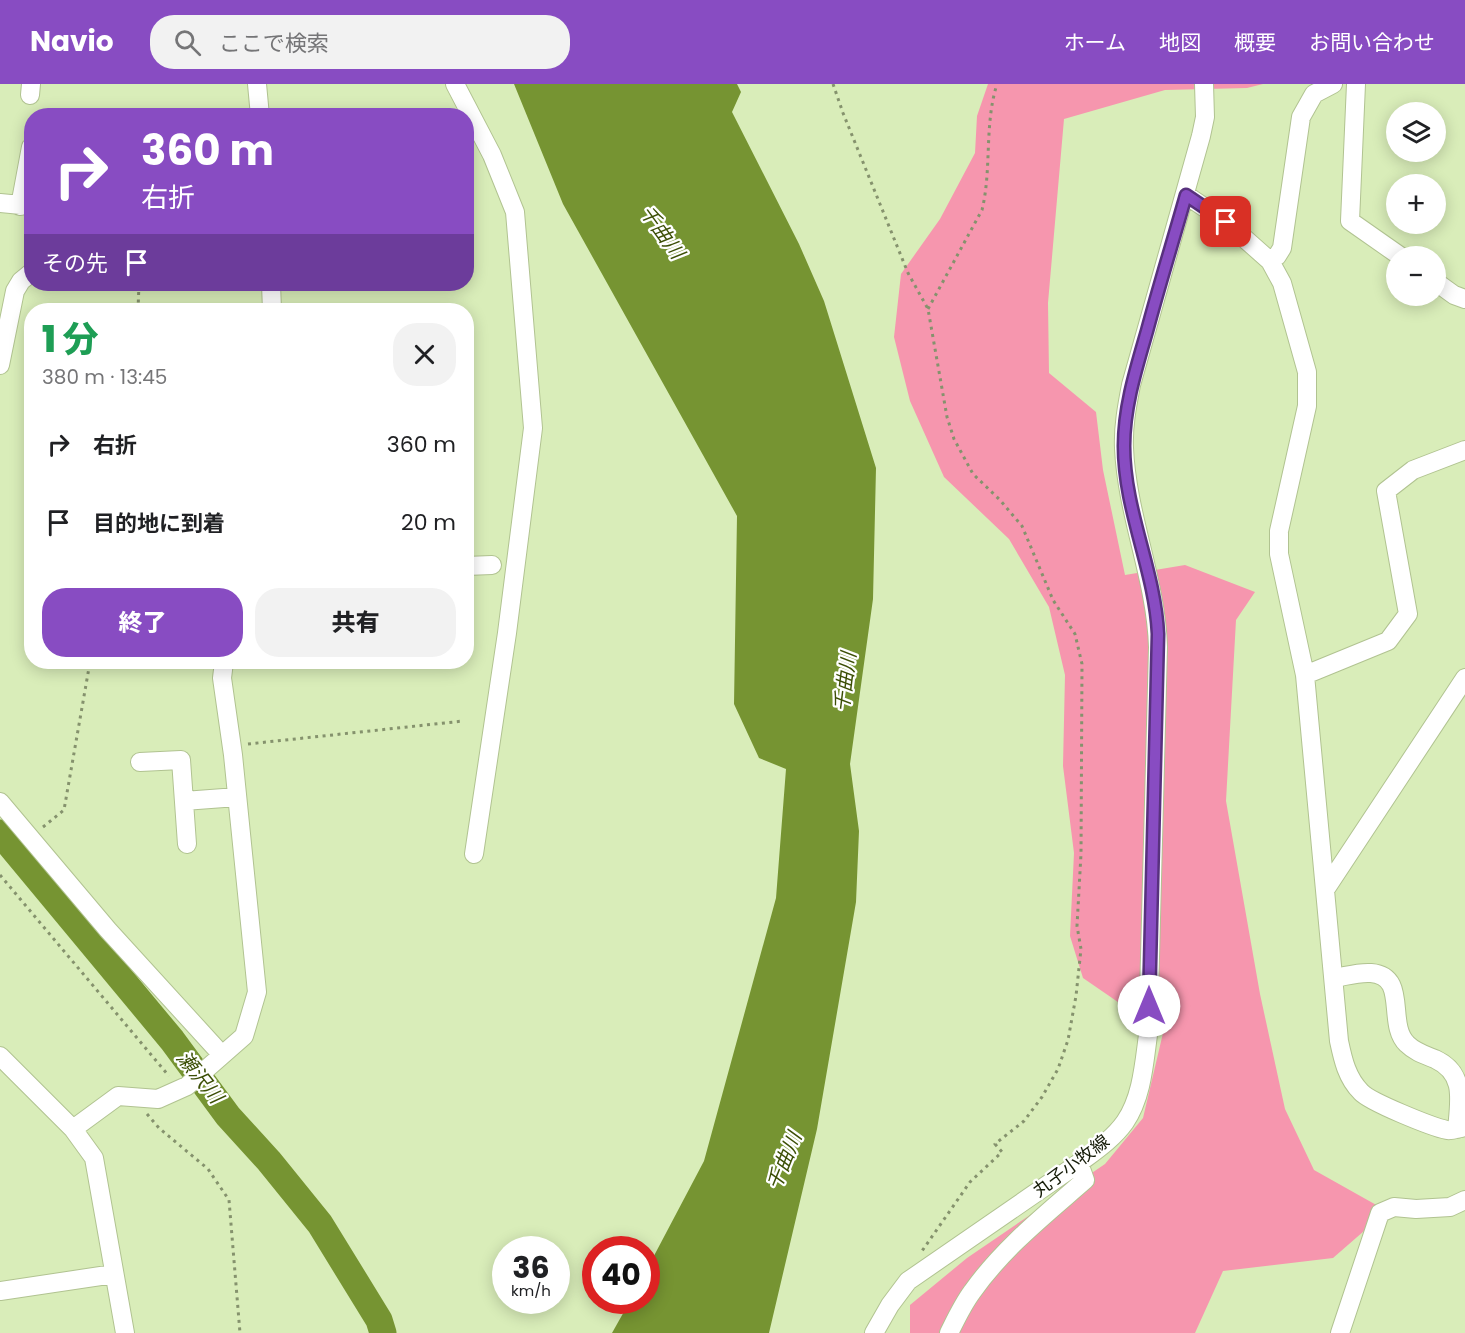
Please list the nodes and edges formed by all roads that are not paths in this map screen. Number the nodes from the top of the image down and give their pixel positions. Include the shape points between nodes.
1 (257, 84) edge
2 (455, 84) edge
3 (1204, 84) edge
4 (1333, 84) edge
5 (1356, 84) edge
6 (259, 108) edge
7 (468, 108) edge
8 (474, 120) edge
9 (1186, 195) junction
10 (0, 203) edge
11 (24, 206) edge
12 (1386, 246) edge
13 (1270, 261) junction
14 (24, 279) edge
15 (1446, 289) edge
16 (1465, 299) edge
17 (0, 365) edge
18 (1465, 450) edge
19 (492, 565) dead end
20 (474, 566) edge
21 (224, 669) edge
22 (1305, 675) junction
23 (1465, 678) edge
24 (140, 762) dead end
25 (237, 797) junction
26 (184, 801) junction
27 (0, 802) edge
28 (187, 844) dead end
29 (474, 854) dead end
30 (1325, 890) junction
31 (1334, 978) junction
32 (0, 1056) edge
33 (217, 1059) junction
34 (1461, 1128) edge
35 (73, 1130) junction
36 (1079, 1163) junction
37 (1465, 1200) edge
38 (114, 1274) junction
39 (0, 1291) edge
40 (125, 1333) edge
41 (874, 1333) edge
42 (949, 1333) edge
43 (1340, 1333) edge

1 - 6 street
2 - 7 street
3 - 9 street, 丸子小牧線 via 1205,117
4 - 13 street via 1314,94 1301,117 1282,248
5 - 12 street via 1350,221
8 - 29 street via 515,212 533,428
9 - 13 street via 1226,222
9 - 36 street, 丸子小牧線 via 1131,385 1124,447 1133,512 1158,629 1148,1035 1139,1089 1125,1122
10 - 11 street
13 - 22 street via 1282,283 1307,372 1307,406 1278,531 1283,578
14 - 17 street via 15,291
15 - 16 street
18 - 22 street via 1413,470 1386,491 1408,614 1388,641
19 - 20 street
21 - 25 street
22 - 30 street
23 - 30 street
24 - 26 street via 182,760
25 - 26 street
25 - 33 street via 257,992 244,1036
26 - 28 street
27 - 33 street
30 - 31 street
31 - 34 street via 1344,1064 1362,1093 1373,1101 1448,1130
31 - 34 street via 1382,974 1394,987 1397,1025 1405,1043 1456,1071 1461,1086
32 - 35 street
33 - 35 street via 183,1088 158,1099 118,1096
35 - 38 street via 94,1158
36 - 41 street, 丸子小牧線 via 908,1281
36 - 42 street via 1085,1180 993,1265 970,1293
37 - 43 street via 1450,1207 1394,1207 1380,1213
38 - 39 street
38 - 40 street

